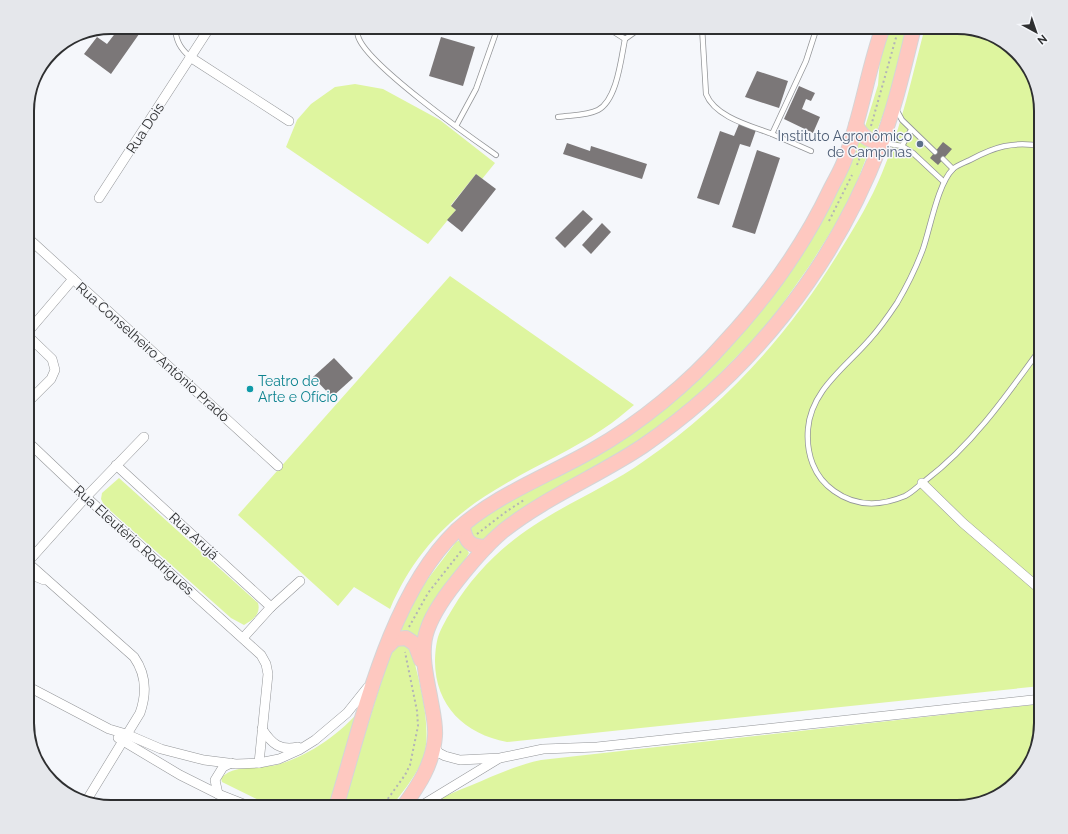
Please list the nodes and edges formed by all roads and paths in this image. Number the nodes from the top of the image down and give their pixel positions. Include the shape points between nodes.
1 (176, 34) edge
2 (205, 34) edge
3 (358, 34) edge
4 (495, 34) edge
5 (617, 34) edge
6 (632, 34) edge
7 (702, 34) edge
8 (815, 34) edge
9 (881, 34) edge
10 (912, 34) edge
11 (625, 39) junction
12 (190, 57) junction
13 (894, 105) junction
14 (558, 117) dead end
15 (289, 121) dead end
16 (856, 125) junction
17 (456, 126) junction
18 (911, 130) junction
19 (772, 134) junction
20 (881, 143) junction
21 (902, 146) junction
22 (1034, 146) edge
23 (811, 151) dead end
24 (935, 152) dead end
25 (496, 155) dead end
26 (943, 159) dead end
27 (953, 169) junction
28 (944, 182) junction
29 (98, 198) dead end
30 (34, 243) edge
31 (73, 279) junction
32 (34, 326) edge
33 (34, 341) edge
34 (1034, 358) edge
35 (34, 396) edge
36 (144, 437) dead end
37 (34, 448) edge
38 (116, 465) junction
39 (278, 466) dead end
40 (922, 483) junction
41 (86, 497) junction
42 (463, 526) junction
43 (486, 547) junction
44 (34, 555) edge
45 (34, 569) edge
46 (34, 576) edge
47 (300, 581) dead end
48 (51, 583) junction
49 (1034, 584) edge
50 (271, 607) junction
51 (243, 638) junction
52 (388, 646) junction
53 (381, 665) junction
54 (425, 674) junction
55 (34, 690) edge
56 (1034, 700) edge
57 (262, 729) junction
58 (124, 738) junction
59 (314, 740) junction
60 (433, 745) junction
61 (500, 758) junction
62 (231, 763) junction
63 (259, 763) junction
64 (218, 794) junction
65 (89, 797) edge
66 (230, 800) edge
67 (338, 800) edge
68 (408, 800) edge
69 (431, 800) edge

1 - 12 lane via 180,48
2 - 12 street, Rua Dois
3 - 17 lane via 374,60
4 - 17 lane via 476,88
5 - 11 lane
6 - 11 lane
7 - 19 lane via 706,94 709,102 716,110
8 - 19 lane via 806,61
9 - 16 main road
10 - 13 main road
11 - 14 lane via 617,79 604,106 591,112
12 - 15 street
12 - 29 street, Rua Dois
13 - 18 lane
13 - 20 main road
16 - 20 main road via 867,139
16 - 42 main road via 846,158 800,246 757,305 724,344 683,384 638,420 595,449 521,487
17 - 25 lane
18 - 21 lane
18 - 24 lane
19 - 23 lane
20 - 21 lane
20 - 43 main road via 846,222 789,308 746,358 698,403 659,434 622,459 539,506 504,530
21 - 28 lane
22 - 27 lane via 1007,144
26 - 27 lane
27 - 28 lane
28 - 40 lane via 912,275 872,338 830,381 815,401 808,429 808,448 819,477 828,487 848,499 858,503 883,502 905,496
30 - 31 street, Rua Conselheiro Antônio Prado
31 - 32 street
31 - 39 street, Rua Conselheiro Antônio Prado
33 - 35 street via 52,359 55,370 51,379
34 - 40 lane via 1001,404 946,465
36 - 38 street
37 - 41 street, Rua Eleutério Rodrigues
38 - 41 street
38 - 50 street, Rua Arujá
40 - 49 street via 963,523
41 - 44 street
41 - 51 street, Rua Eleutério Rodrigues
42 - 43 main road via 468,542 476,547
42 - 52 main road via 441,547 415,584
43 - 54 main road via 451,589 430,620 423,648
45 - 48 street
46 - 48 street
47 - 50 street
48 - 58 street via 134,657 139,665 145,687 143,703 140,713
50 - 51 street
51 - 57 street, Rua Eleutério Rodrigues via 266,664 268,674
52 - 53 main road
52 - 54 main road via 399,637 411,640 417,648
53 - 59 street via 363,695 347,713
53 - 67 main road
54 - 60 main road via 434,718
55 - 58 street
56 - 61 street via 597,747 543,749
57 - 59 street via 278,747 289,749
57 - 63 street, Rua Eleutério Rodrigues
58 - 62 street via 181,755
58 - 64 street
58 - 65 street
59 - 63 street via 279,759
60 - 61 street via 439,753 454,760
60 - 68 main road via 429,767
61 - 69 street
62 - 63 street
62 - 64 street via 223,767 215,780
64 - 66 street

